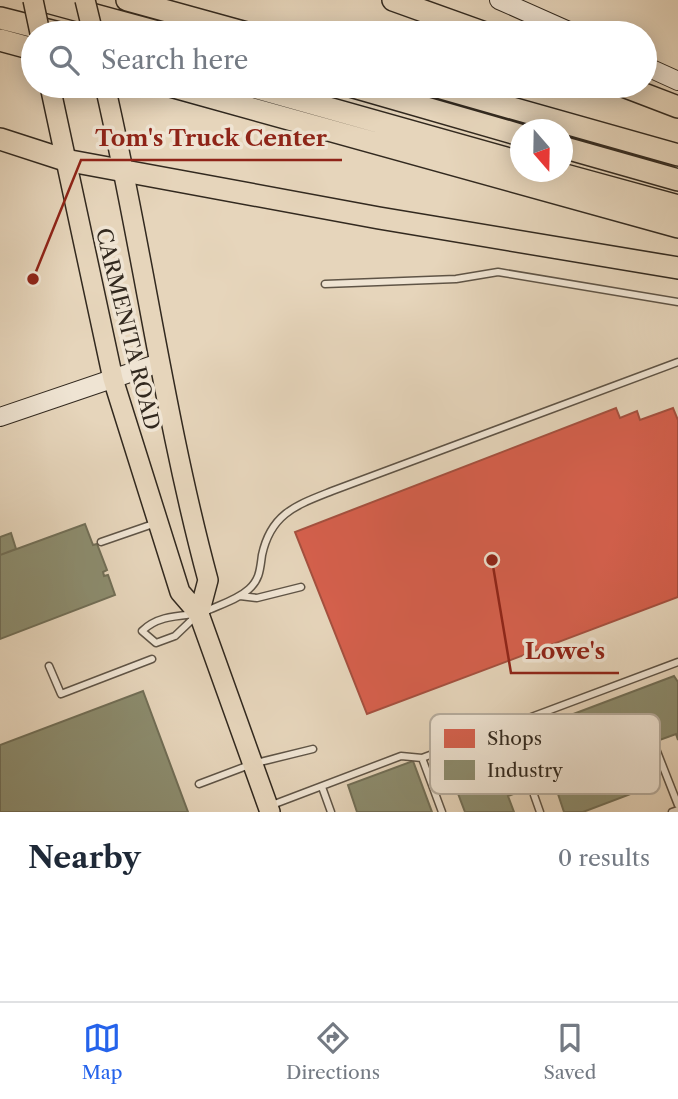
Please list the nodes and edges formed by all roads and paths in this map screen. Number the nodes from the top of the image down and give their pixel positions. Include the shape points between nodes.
1 (33, 0) edge
2 (40, 0) edge
3 (85, 0) edge
4 (127, 0) edge
5 (393, 0) edge
6 (499, 0) edge
7 (0, 18) edge
8 (37, 21) edge
9 (90, 21) edge
10 (117, 21) edge
11 (203, 21) edge
12 (452, 21) edge
13 (546, 21) edge
14 (21, 23) edge
15 (0, 40) edge
16 (21, 46) edge
17 (657, 71) edge
18 (678, 81) edge
19 (52, 98) edge
20 (108, 98) edge
21 (213, 98) edge
22 (293, 98) edge
23 (392, 98) edge
24 (476, 98) edge
25 (654, 98) edge
26 (678, 107) edge
27 (510, 132) edge
28 (0, 139) edge
29 (573, 150) edge
30 (678, 155) edge
31 (510, 159) edge
32 (65, 160) junction
33 (125, 171) junction
34 (573, 177) edge
35 (678, 180) edge
36 (678, 206) edge
37 (678, 227) edge
38 (678, 268) edge
39 (325, 284) dead end
40 (678, 302) edge
41 (678, 362) edge
42 (159, 363) junction
43 (113, 379) junction
44 (0, 417) edge
45 (158, 522) junction
46 (101, 542) dead end
47 (301, 587) dead end
48 (240, 596) junction
49 (199, 614) junction
50 (152, 659) dead end
51 (678, 662) edge
52 (49, 666) dead end
53 (539, 714) edge
54 (313, 749) dead end
55 (430, 755) edge
56 (422, 758) junction
57 (660, 760) edge
58 (252, 764) junction
59 (430, 780) edge
60 (199, 784) dead end
61 (322, 787) junction
62 (435, 794) edge
63 (534, 795) dead end
64 (678, 807) edge
65 (269, 809) edge
66 (331, 812) edge
67 (442, 812) edge
68 (540, 812) edge
69 (672, 812) edge

1 - 8 main road, bridge
2 - 10 highway
3 - 9 main road, bridge
4 - 11 highway
5 - 12 highway
6 - 13 street
7 - 14 highway
15 - 16 highway
17 - 18 street
19 - 32 main road, CARMENITA ROAD
20 - 33 main road, CARMENITA ROAD
21 - 37 highway
22 - 31 highway
23 - 27 highway
24 - 30 highway
25 - 26 highway
28 - 32 highway
29 - 35 highway
32 - 33 highway
32 - 43 main road, CARMENITA ROAD
33 - 38 highway
33 - 42 main road, CARMENITA ROAD
34 - 36 highway
39 - 40 lane via 456,279 498,272
41 - 48 lane via 291,508 264,546 256,581
42 - 43 street
42 - 49 main road, CARMENITA ROAD via 208,580
43 - 44 street
43 - 45 main road, CARMENITA ROAD
45 - 46 lane
45 - 49 main road, CARMENITA ROAD via 180,592
47 - 48 lane via 257,598
48 - 49 lane
49 - 49 lane via 168,617 142,631 156,643 175,636
49 - 58 main road, CARMENITA ROAD
50 - 52 lane via 61,694
51 - 53 lane
54 - 58 lane
55 - 56 lane
56 - 59 lane
56 - 61 lane via 401,756
57 - 64 lane
58 - 60 lane
58 - 65 main road, CARMENITA ROAD
61 - 65 lane
61 - 66 lane
62 - 67 lane
63 - 68 lane
64 - 69 lane

